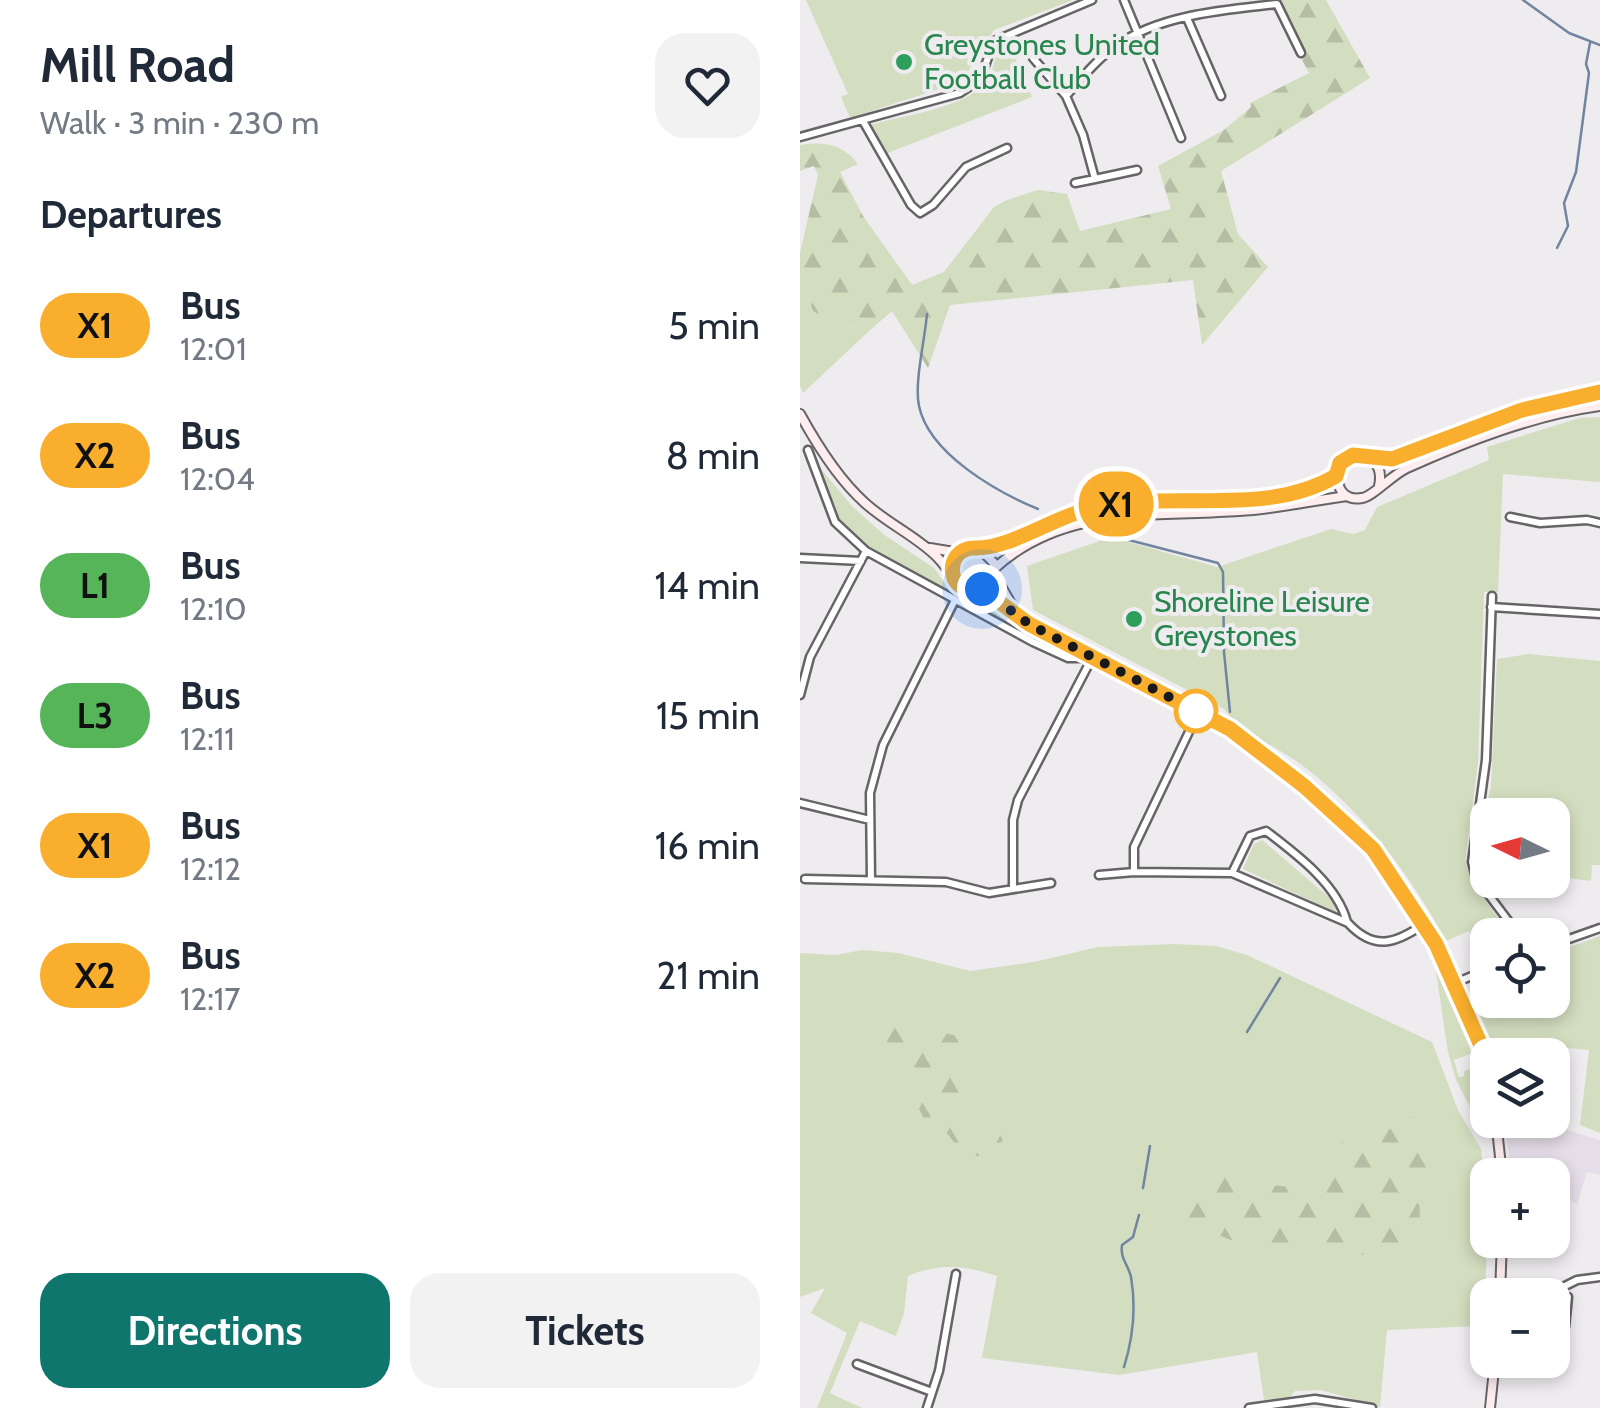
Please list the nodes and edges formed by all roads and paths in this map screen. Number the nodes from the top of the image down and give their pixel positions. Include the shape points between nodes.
1 (1092, 0) edge
2 (1124, 0) edge
3 (1187, 18) junction
4 (1136, 34) junction
5 (1301, 53) dead end
6 (1034, 58) dead end
7 (1066, 96) junction
8 (1220, 96) dead end
9 (863, 121) junction
10 (800, 137) edge
11 (1181, 138) dead end
12 (1007, 148) dead end
13 (1138, 170) dead end
14 (1095, 179) junction
15 (1075, 183) dead end
16 (1600, 392) edge
17 (1600, 406) edge
18 (800, 414) edge
19 (818, 446) junction
20 (804, 451) edge
21 (1373, 460) junction
22 (1336, 476) junction
23 (1378, 486) junction
24 (1347, 496) junction
25 (1510, 517) dead end
26 (1600, 523) edge
27 (924, 546) junction
28 (982, 550) junction
29 (866, 551) junction
30 (960, 553) junction
31 (800, 558) edge
32 (861, 560) junction
33 (995, 571) junction
34 (952, 573) junction
35 (982, 589) junction
36 (1492, 596) dead end
37 (956, 600) junction
38 (1491, 607) junction
39 (1015, 611) junction
40 (1600, 614) edge
41 (1092, 658) junction
42 (800, 695) edge
43 (1198, 712) junction
44 (800, 803) edge
45 (870, 820) junction
46 (1134, 872) junction
47 (1232, 873) junction
48 (1099, 876) dead end
49 (806, 879) dead end
50 (870, 880) junction
51 (1052, 883) dead end
52 (1014, 889) junction
53 (1506, 918) edge
54 (1348, 924) junction
55 (1424, 924) junction
56 (1600, 928) edge
57 (1570, 939) edge
58 (1470, 977) edge
59 (1454, 984) junction
60 (1478, 1038) edge
61 (956, 1274) dead end
62 (1600, 1277) edge
63 (1570, 1283) edge
64 (857, 1364) dead end
65 (1493, 1378) edge
66 (932, 1392) junction
67 (1274, 1406) edge
68 (927, 1408) edge
69 (1249, 1408) edge
70 (1372, 1408) edge
71 (1490, 1408) edge

1 - 9 street via 994,40 980,80 960,93
2 - 4 street
3 - 4 street
3 - 5 street via 1278,4
3 - 8 street
4 - 7 street via 1103,56
4 - 11 street
6 - 7 street
7 - 14 street
9 - 10 street
9 - 12 street via 920,214 966,167
13 - 14 street
14 - 15 street
16 - 21 main road via 1547,402 1392,459
17 - 23 main road via 1462,446
18 - 19 main road
19 - 20 street
19 - 27 main road via 864,502
20 - 29 street via 835,522
21 - 22 main road via 1348,457
21 - 23 main road
22 - 24 main road
22 - 28 main road via 1246,499 1089,508
23 - 24 main road via 1368,497
24 - 33 main road via 1264,509 1096,520 1038,541
25 - 26 street
27 - 30 main road
27 - 34 main road
28 - 30 main road
28 - 33 main road
29 - 32 street
29 - 37 street
30 - 34 main road
31 - 32 street
32 - 42 street via 810,657
33 - 35 main road
33 - 39 main road
34 - 35 main road via 966,590
35 - 39 main road
36 - 38 street
37 - 41 street via 1068,658
37 - 45 street via 883,745
38 - 40 street
38 - 53 street via 1486,760 1472,862
39 - 41 main road
41 - 43 main road
41 - 52 street via 1018,800
43 - 46 street via 1134,847
43 - 55 main road via 1274,761 1373,849
44 - 45 street
45 - 50 street
46 - 47 street
46 - 48 street
47 - 54 street
47 - 54 street via 1250,836 1266,830 1342,902
49 - 50 street
50 - 52 street via 946,882 989,893
51 - 52 street
54 - 55 street via 1380,944
55 - 59 main road
56 - 57 street
58 - 59 street
59 - 60 main road
61 - 66 street
62 - 63 street
64 - 66 street
65 - 71 main road
66 - 68 street
67 - 69 street
67 - 70 street via 1314,1399

